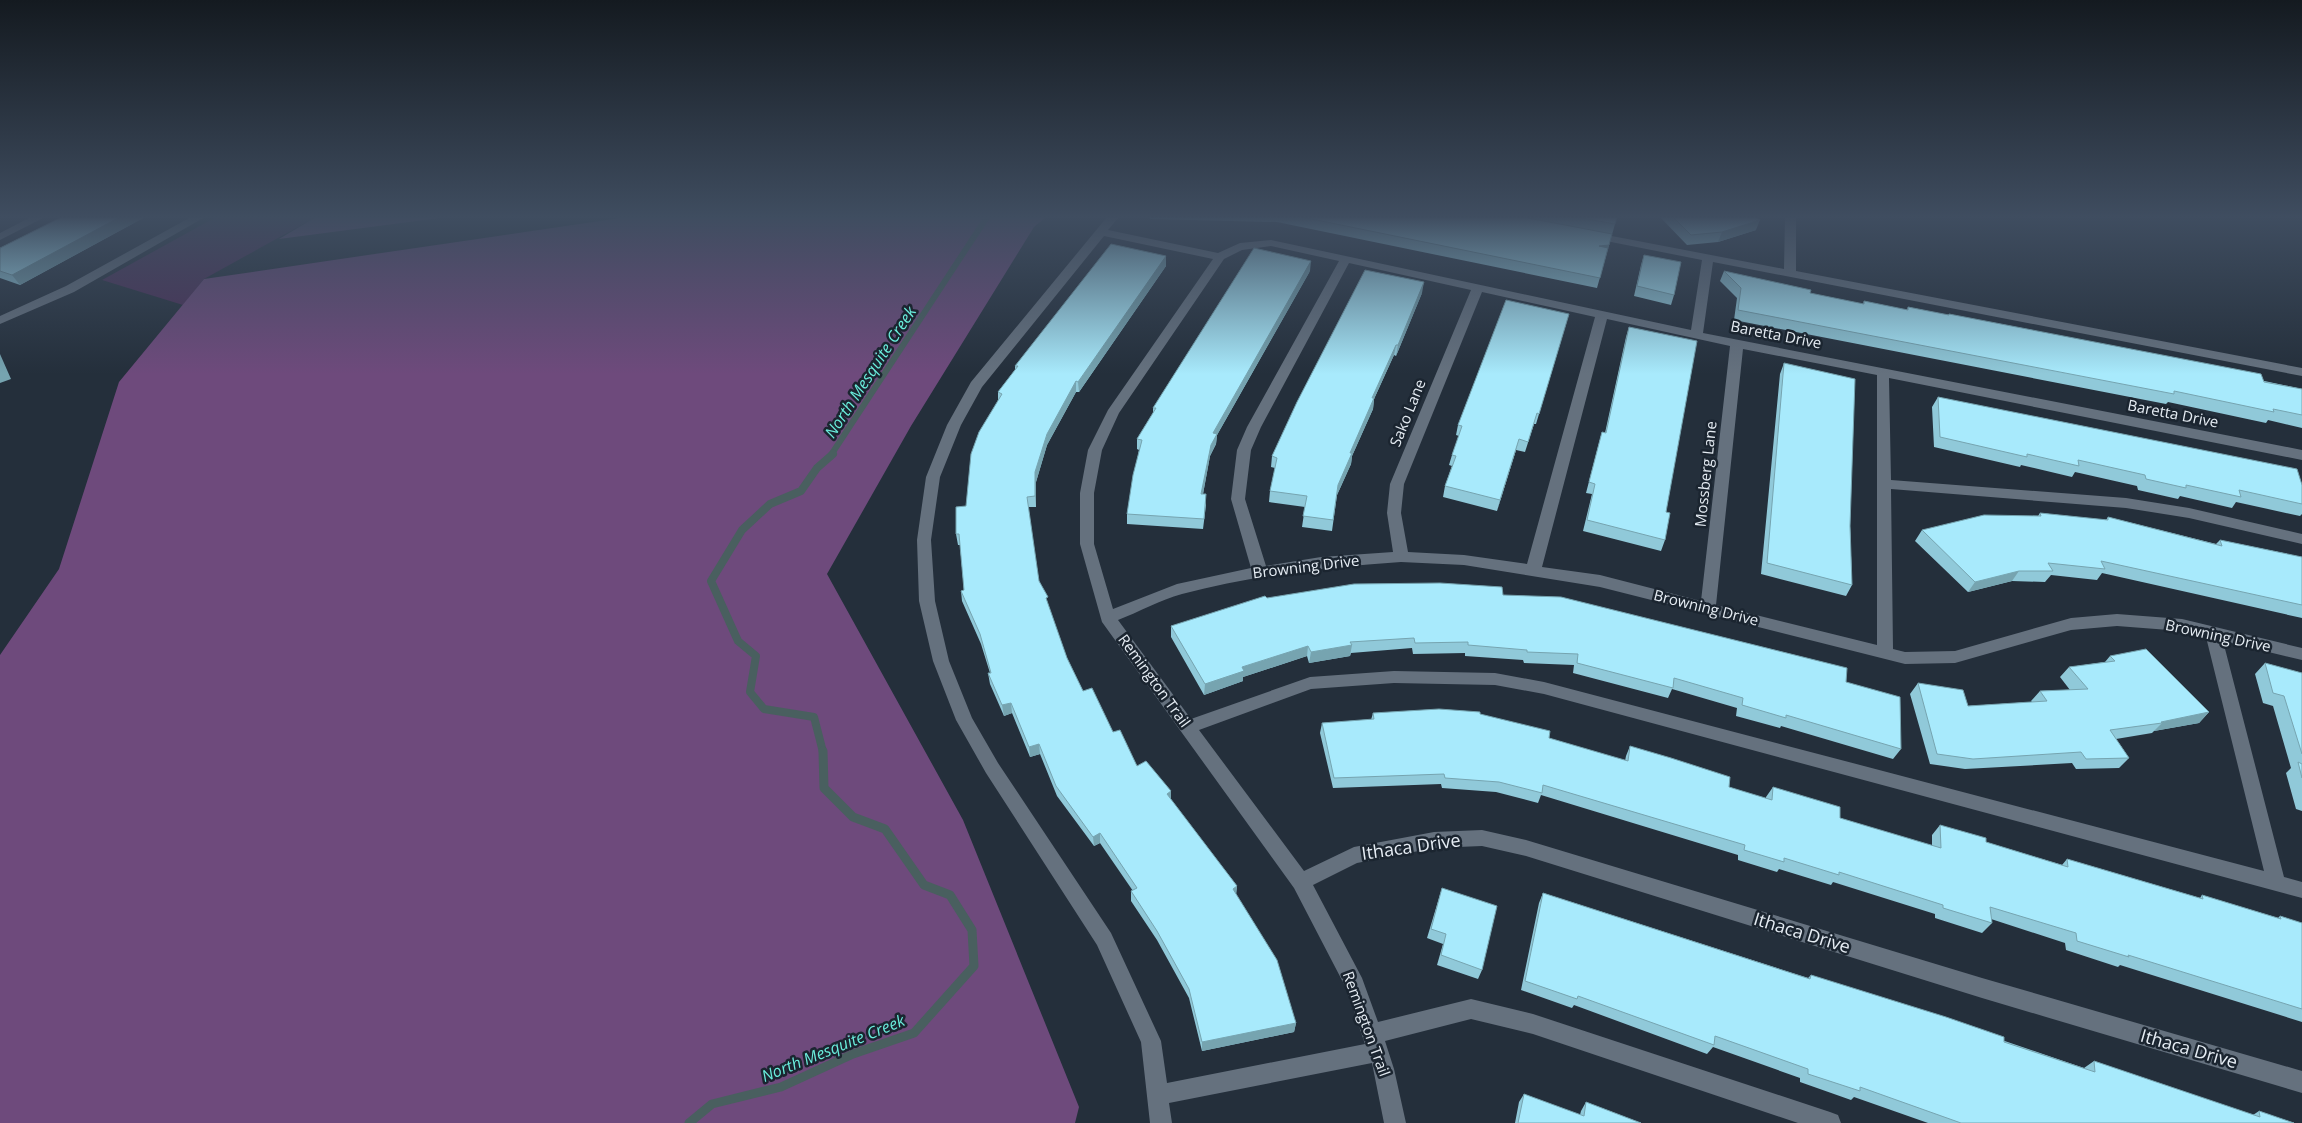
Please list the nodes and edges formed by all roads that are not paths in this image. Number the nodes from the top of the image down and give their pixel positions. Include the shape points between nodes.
1 (105, 269) edge
2 (1071, 269) edge
3 (1211, 269) edge
4 (1340, 269) edge
5 (1395, 269) edge
6 (1706, 269) edge
7 (1770, 269) edge
8 (1790, 269) edge
9 (1790, 273) junction
10 (1478, 287) junction
11 (1602, 315) junction
12 (0, 320) edge
13 (1696, 335) junction
14 (1737, 344) junction
15 (2302, 372) edge
16 (1882, 373) junction
17 (2302, 455) edge
18 (1884, 484) junction
19 (2302, 539) edge
20 (1401, 557) junction
21 (1533, 571) junction
22 (1260, 572) junction
23 (1708, 608) junction
24 (1108, 618) junction
25 (2213, 633) junction
26 (1885, 653) junction
27 (2302, 654) edge
28 (1188, 727) junction
29 (1300, 882) junction
30 (2276, 883) junction
31 (2302, 890) edge
32 (1375, 1043) junction
33 (2302, 1082) edge
34 (1158, 1095) junction
35 (1160, 1123) edge
36 (1395, 1123) edge
37 (1830, 1123) edge

1 - 12 street
2 - 34 street via 976,386 954,425 933,477 924,540 927,601 941,661 964,720 1104,939 1151,1041
3 - 24 street, Remington Trail via 1113,413 1095,450 1087,493 1087,544
4 - 22 street via 1244,450 1238,499
5 - 10 street, Baretta Drive
6 - 13 street
7 - 9 street
8 - 9 street
9 - 15 street
10 - 11 street, Baretta Drive
10 - 20 street, Sako Lane via 1397,484 1394,513
11 - 13 street, Baretta Drive
11 - 21 street
13 - 14 street, Baretta Drive
14 - 16 street, Baretta Drive
14 - 23 street, Mossberg Lane
16 - 17 street, Baretta Drive
16 - 18 street
18 - 19 street via 2126,503 2189,513
18 - 26 street
20 - 21 street, Browning Drive via 1464,560
20 - 22 street, Browning Drive via 1321,562
21 - 23 street, Browning Drive via 1600,581
22 - 24 street, Browning Drive via 1177,590
23 - 26 street, Browning Drive
24 - 28 street, Remington Trail
25 - 26 street, Browning Drive via 2182,625 2116,620 2071,624 1956,657 1906,658
25 - 27 street, Browning Drive
25 - 30 street
28 - 29 street, Remington Trail
28 - 30 street via 1310,683 1394,677 1496,679 1563,693
29 - 32 street, Remington Trail via 1354,985
29 - 33 street, Ithaca Drive via 1354,855 1434,840 1482,838 1526,848
30 - 31 street
32 - 34 street
32 - 36 street, Remington Trail
32 - 37 street via 1471,1009 1534,1024
34 - 35 street

